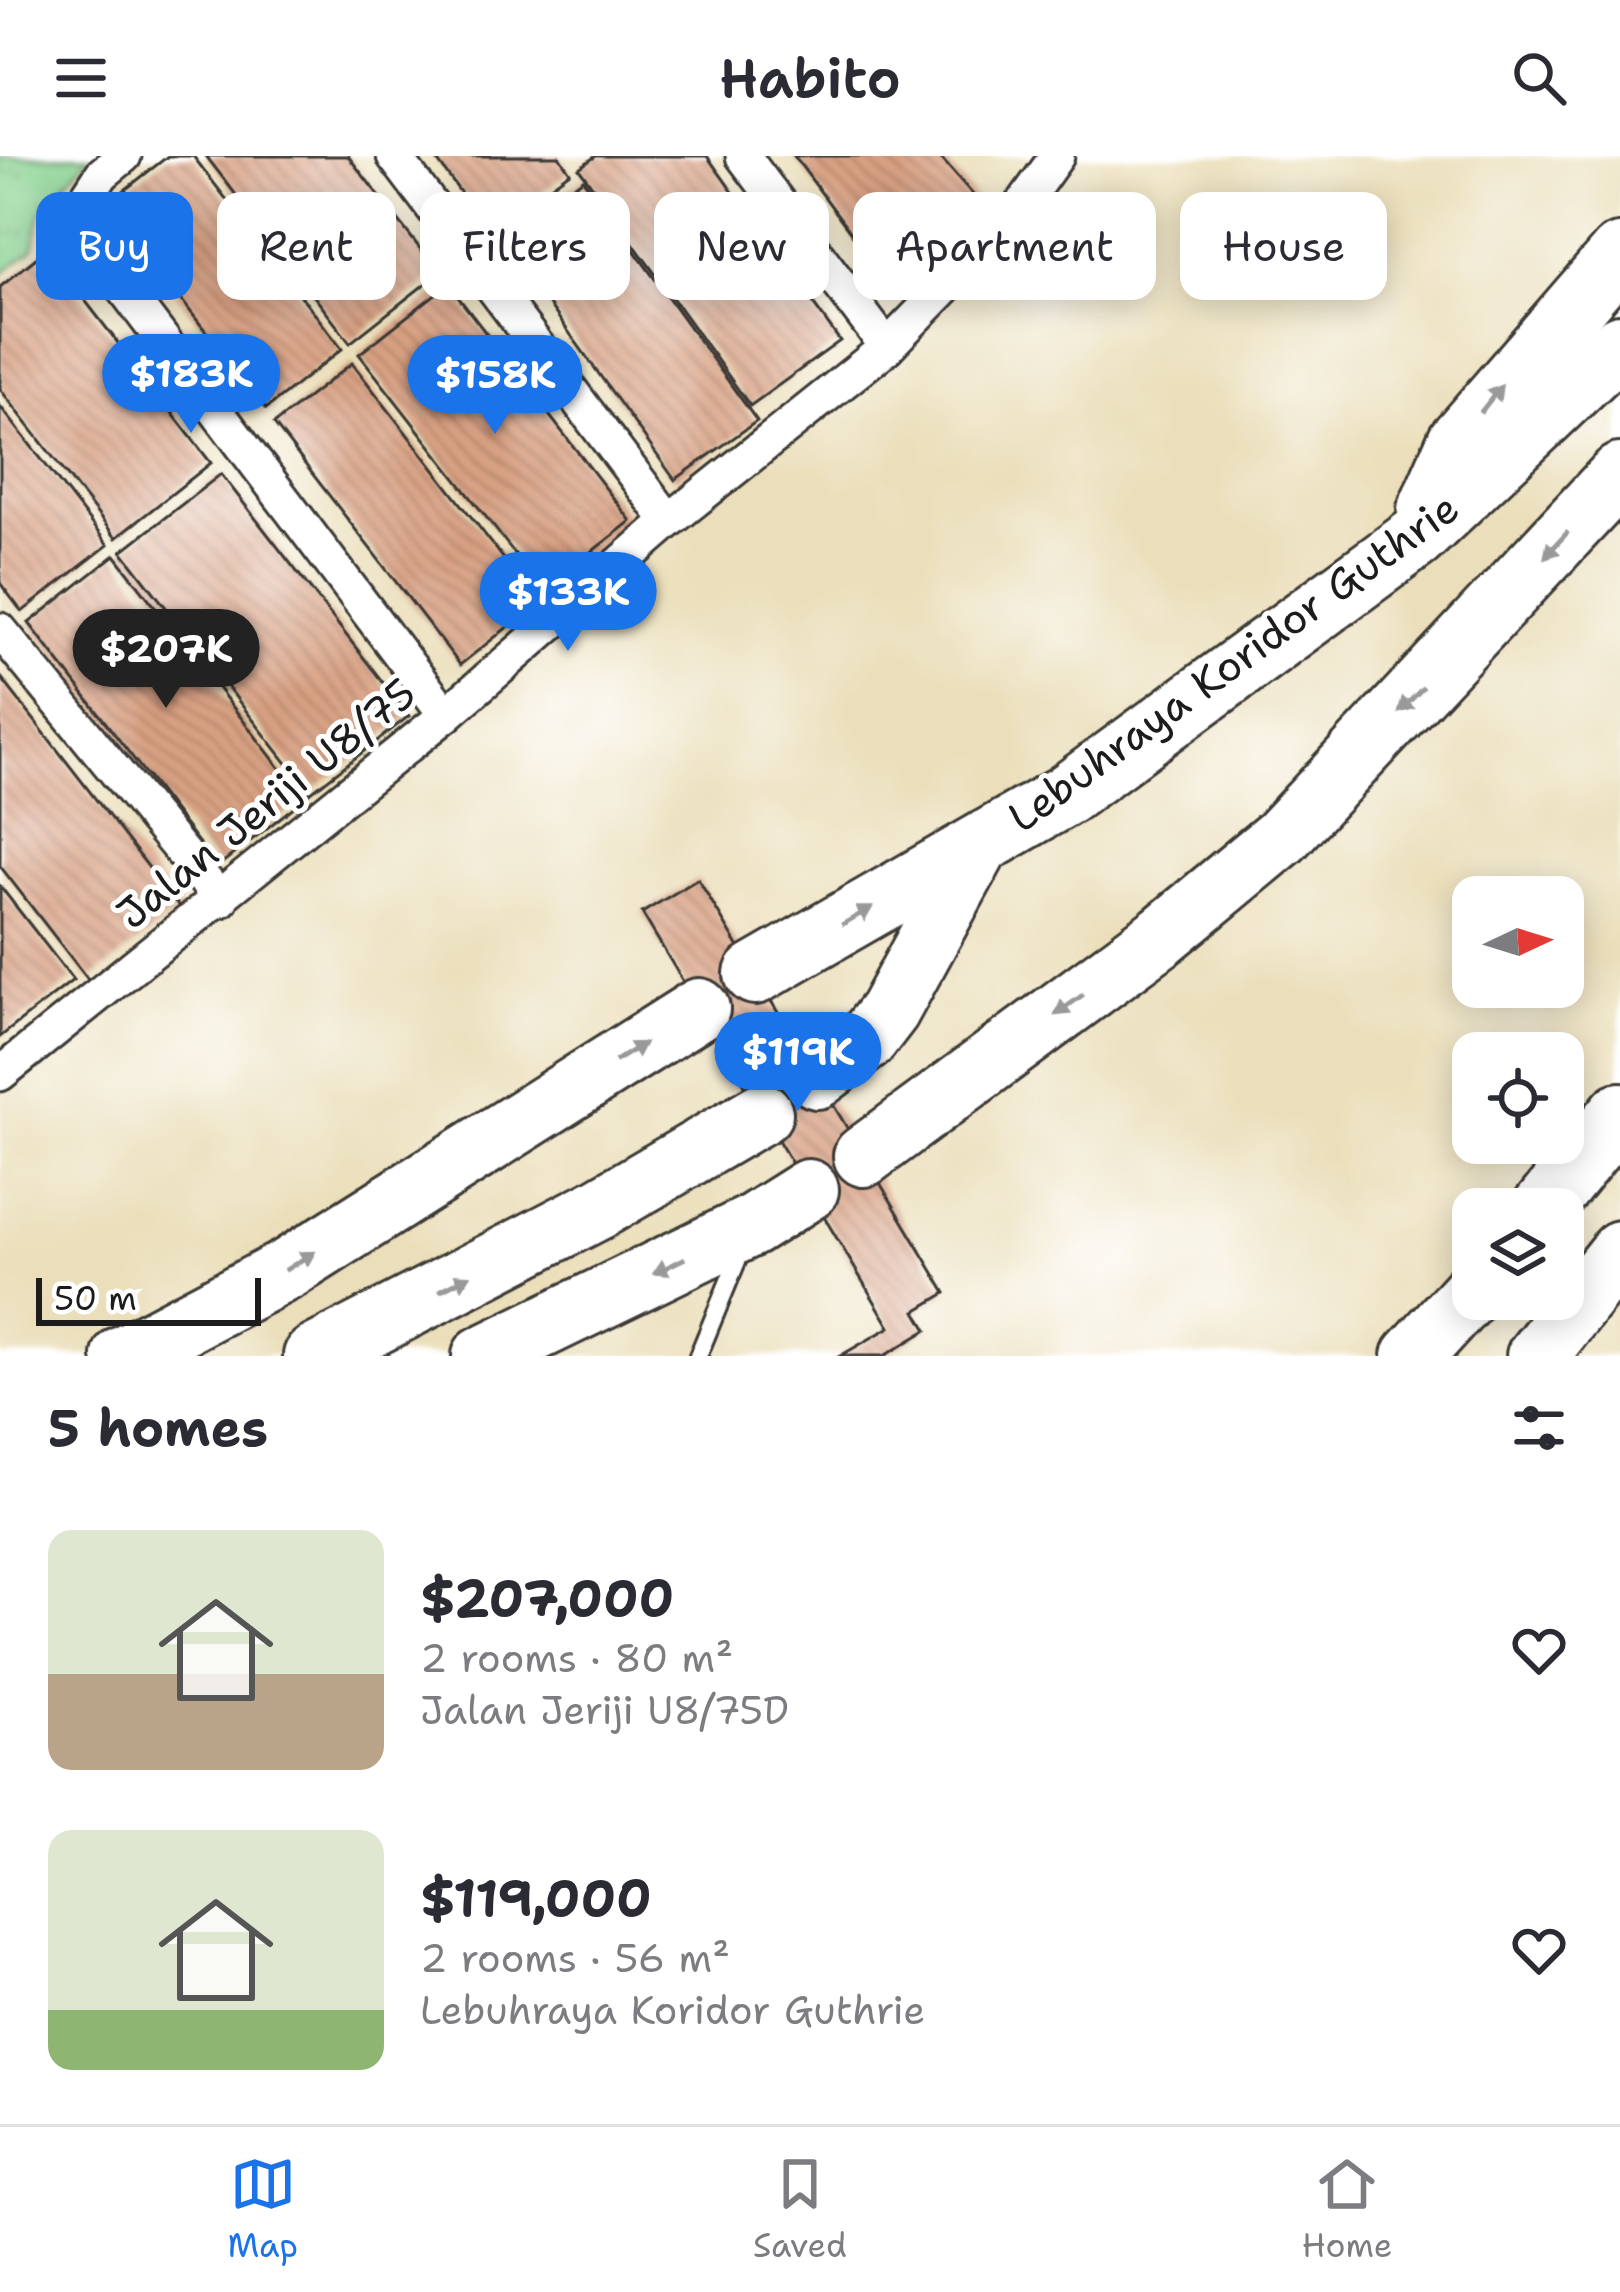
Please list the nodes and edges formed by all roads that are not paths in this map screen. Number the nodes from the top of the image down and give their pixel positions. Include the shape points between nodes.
1 (124, 156) edge
2 (394, 156) edge
3 (743, 156) edge
4 (1057, 156) edge
5 (1620, 254) edge
6 (1620, 345) edge
7 (887, 347) junction
8 (1620, 474) edge
9 (669, 520) junction
10 (1416, 538) junction
11 (0, 630) edge
12 (446, 715) junction
13 (978, 848) junction
14 (221, 899) junction
15 (755, 974) dead end
16 (699, 1009) dead end
17 (0, 1074) edge
18 (817, 1078) dead end
19 (762, 1113) dead end
20 (1620, 1113) edge
21 (864, 1156) dead end
22 (1559, 1188) edge
23 (808, 1190) dead end
24 (751, 1226) junction
25 (1616, 1260) edge
26 (1452, 1313) edge
27 (123, 1356) edge
28 (314, 1356) edge
29 (483, 1356) edge
30 (698, 1356) edge
31 (1413, 1356) edge
32 (1537, 1356) edge

1 - 12 street via 76,214 82,233
2 - 9 street
3 - 7 street
4 - 7 street, Jalan Jeriji U8/75 via 1012,219
10 -> 5 highway via 1458,441
6 - 10 highway, Lebuhraya Koridor Guthrie
7 - 9 street, Jalan Jeriji U8/75
8 -> 21 highway via 1281,837 1163,935
9 - 12 street, Jalan Jeriji U8/75
10 - 13 highway, Lebuhraya Koridor Guthrie via 1066,795
11 - 14 street
12 - 14 street, Jalan Jeriji U8/75
15 -> 13 highway, Lebuhraya Koridor Guthrie
13 - 18 highway via 889,1011 866,1041
14 - 17 street, Jalan Jeriji U8/75
27 -> 16 highway via 288,1269
28 -> 19 highway via 598,1209
20 - 22 highway
23 - 24 highway
24 -> 29 highway
24 - 30 lane
25 - 32 highway
26 - 31 highway

